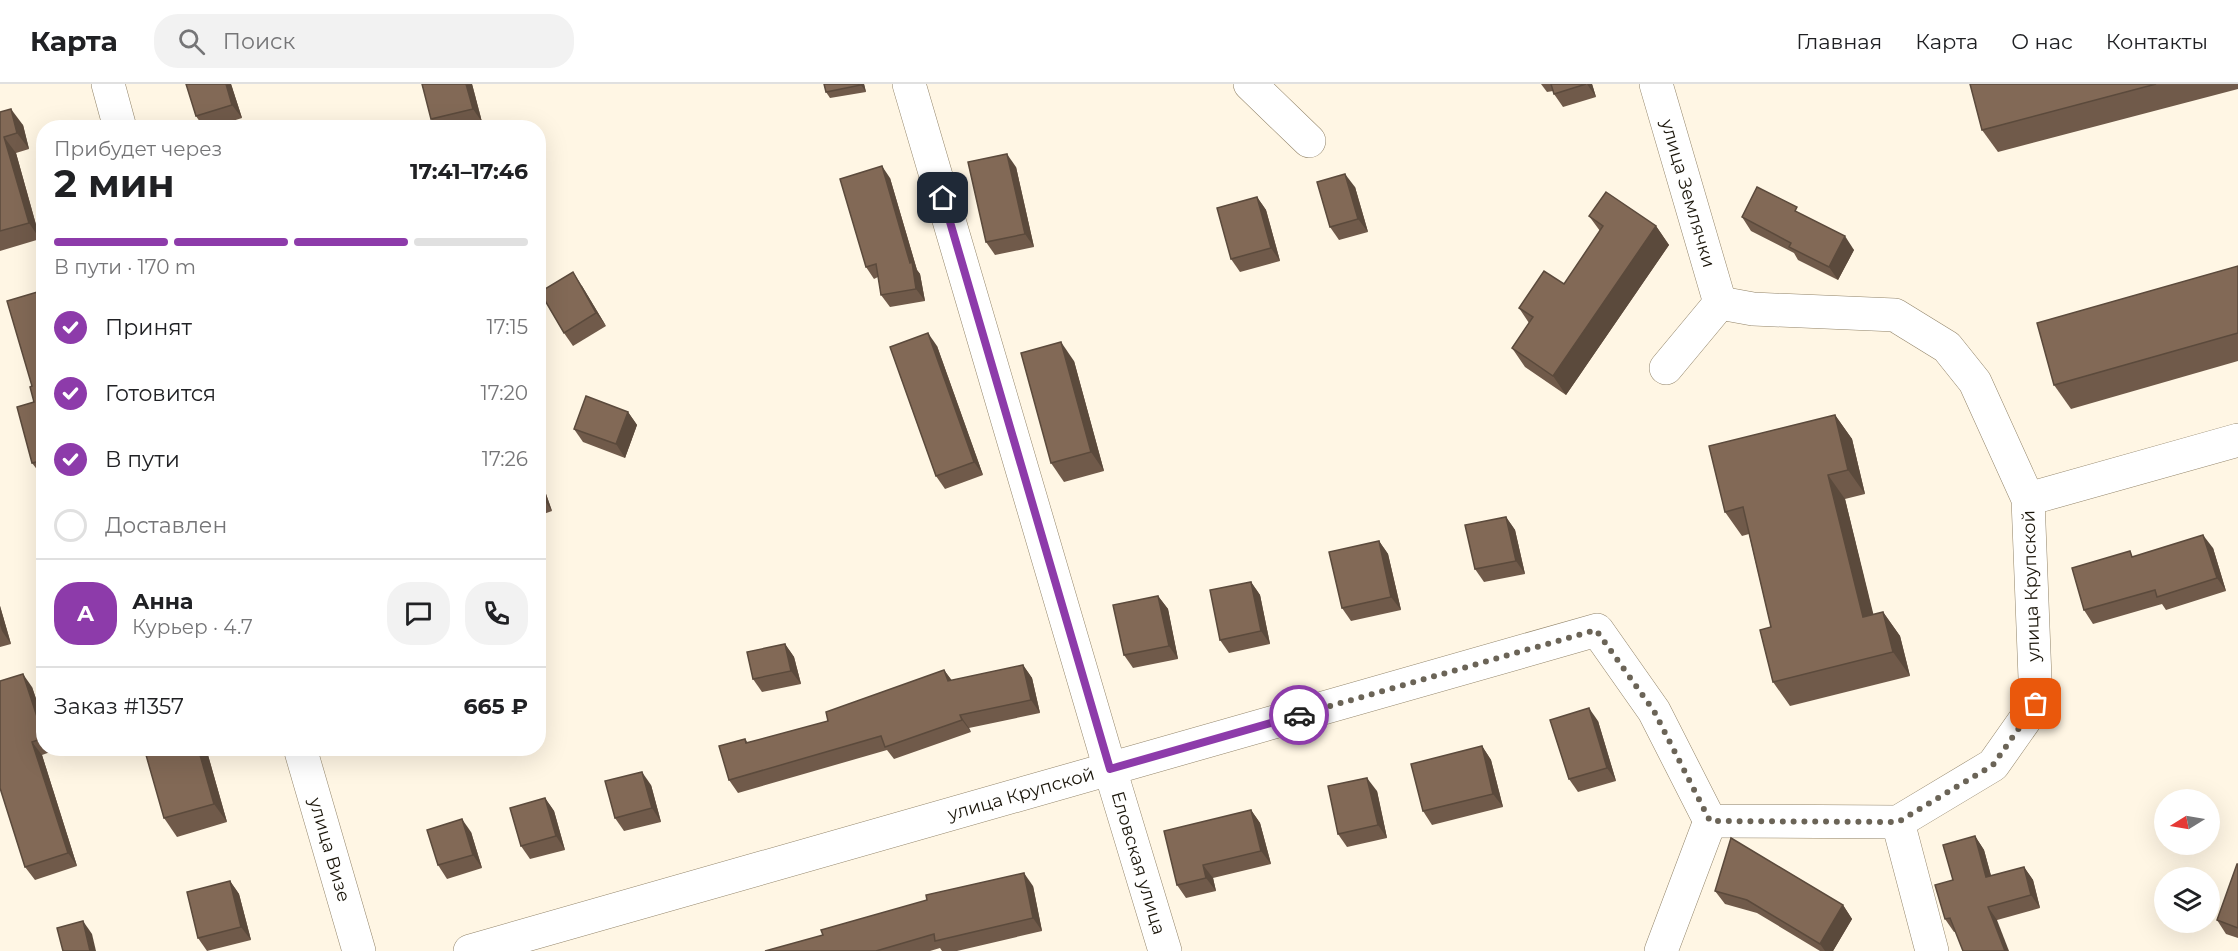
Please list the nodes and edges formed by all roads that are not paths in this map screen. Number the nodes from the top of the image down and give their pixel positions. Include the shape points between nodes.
1 (108, 84) edge
2 (909, 84) edge
3 (1250, 84) edge
4 (1656, 84) edge
5 (118, 120) edge
6 (1309, 141) dead end
7 (1720, 303) junction
8 (1666, 368) dead end
9 (2238, 441) edge
10 (2028, 499) junction
11 (302, 756) edge
12 (1110, 769) junction
13 (1710, 821) junction
14 (1898, 822) junction
15 (359, 951) edge
16 (470, 951) edge
17 (1165, 951) edge
18 (1661, 951) edge
19 (1932, 951) edge

1 - 5 street
2 - 12 street, Еловская улица
3 - 6 street
4 - 7 street, улица Землячки
7 - 8 street
7 - 10 street, улица Крупской via 1753,309 1895,315 1947,347 1975,382
9 - 10 street, улица Крупской
10 - 14 street, улица Крупской via 2036,704 1993,765
11 - 15 street, улица Визе
12 - 13 street, улица Крупской via 1596,630 1654,711
12 - 16 street, улица Крупской
12 - 17 street, Еловская улица
13 - 14 street
13 - 18 street
14 - 19 street

